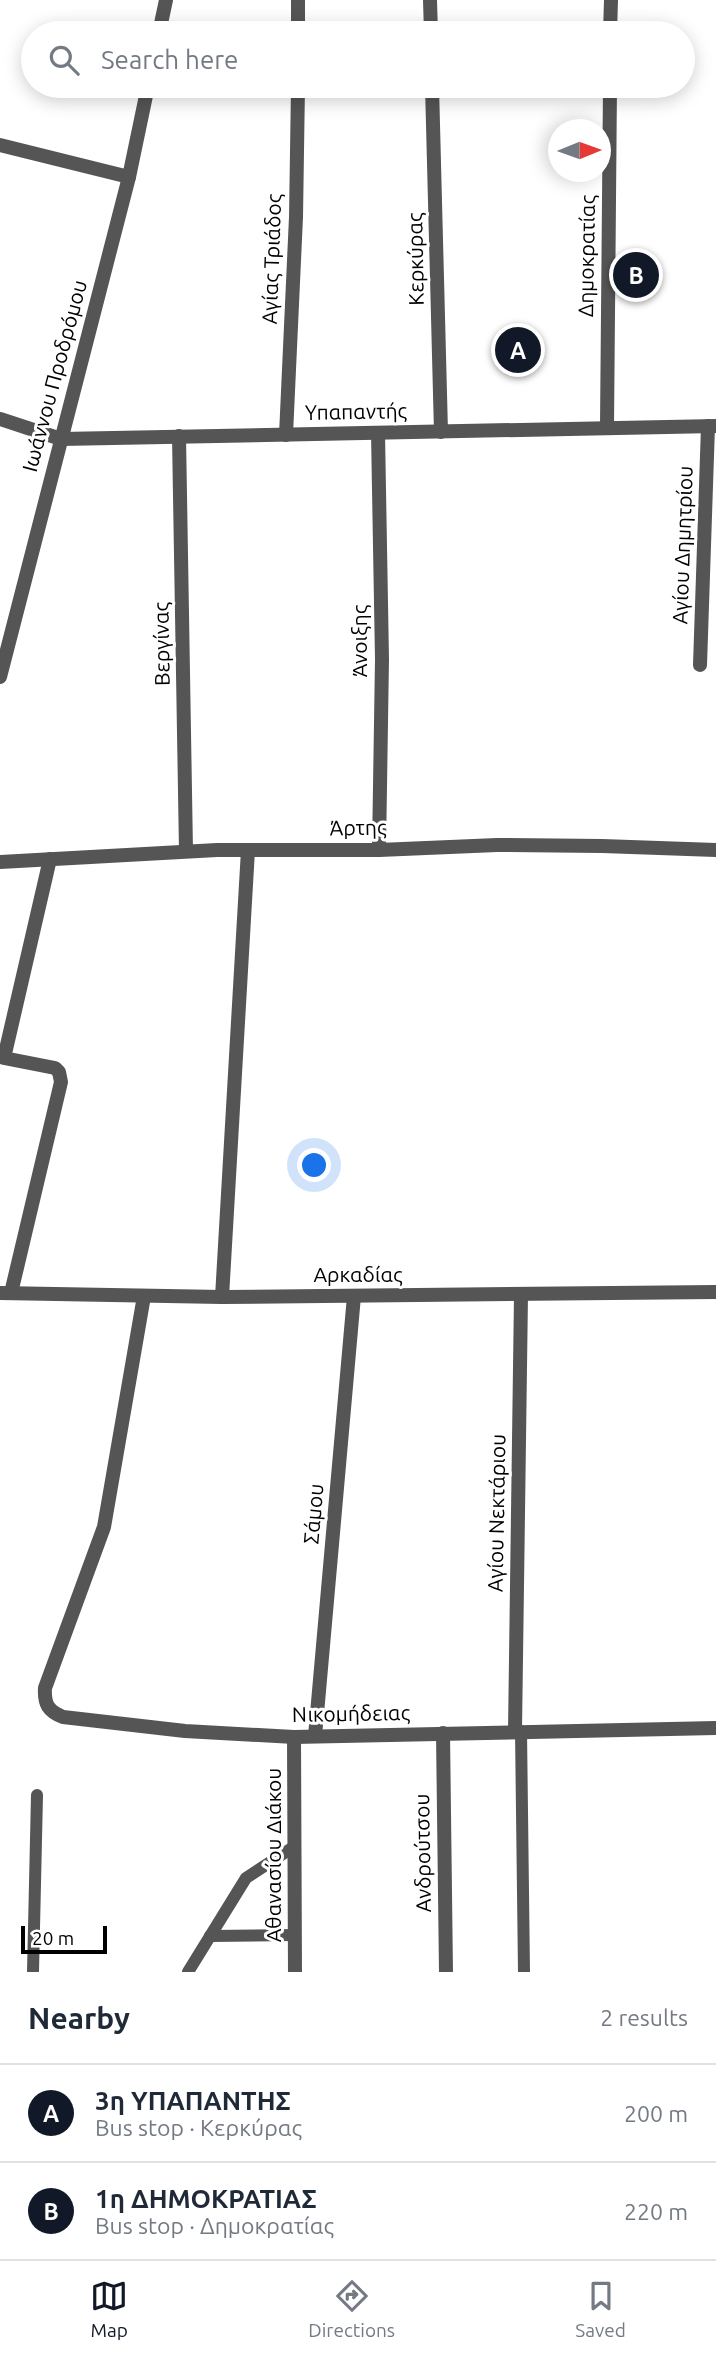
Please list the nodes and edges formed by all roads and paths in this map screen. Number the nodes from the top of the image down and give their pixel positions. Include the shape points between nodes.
1 (166, 0) edge
2 (298, 0) edge
3 (430, 0) edge
4 (611, 0) edge
5 (162, 21) edge
6 (298, 21) edge
7 (431, 21) edge
8 (610, 21) edge
9 (145, 98) edge
10 (298, 98) edge
11 (432, 98) edge
12 (610, 98) edge
13 (0, 145) edge
14 (129, 177) junction
15 (0, 419) edge
16 (712, 426) edge
17 (607, 427) junction
18 (441, 432) junction
19 (378, 433) junction
20 (286, 435) junction
21 (179, 436) junction
22 (61, 439) junction
23 (700, 666) dead end
24 (0, 677) edge
25 (248, 850) junction
26 (379, 850) junction
27 (716, 850) edge
28 (186, 851) junction
29 (50, 859) junction
30 (0, 862) edge
31 (2, 1058) edge
32 (716, 1292) edge
33 (5, 1293) edge
34 (521, 1295) junction
35 (144, 1296) junction
36 (354, 1296) junction
37 (222, 1297) junction
38 (716, 1728) edge
39 (518, 1731) junction
40 (443, 1733) junction
41 (316, 1736) junction
42 (294, 1737) junction
43 (37, 1795) dead end
44 (295, 1846) junction
45 (295, 1935) junction
46 (211, 1936) junction
47 (33, 1972) edge
48 (188, 1972) edge
49 (295, 1972) edge
50 (446, 1972) edge
51 (524, 1972) edge

1 - 5 street
2 - 6 street
3 - 7 street
4 - 8 street
9 - 14 street, Ιωάννου Προδρόμου
10 - 20 street, Αγίας Τριάδος
11 - 18 street, Κερκύρας
12 - 17 street, Δημοκρατίας
13 - 14 street
14 - 22 street, Ιωάννου Προδρόμου
15 - 22 street, Υπαπαντής
16 - 17 street, Υπαπαντής
16 - 23 street, Αγίου Δημητρίου
17 - 18 street, Υπαπαντής
18 - 19 street, Υπαπαντής
19 - 20 street, Υπαπαντής
19 - 26 street, Άνοιξης
20 - 21 street, Υπαπαντής
21 - 22 street, Υπαπαντής
21 - 28 street, Βεργίνας
22 - 24 street, Ιωάννου Προδρόμου
25 - 26 street, Άρτης
25 - 28 street, Άρτης
25 - 37 street
26 - 27 street, Άρτης via 497,845
28 - 29 street, Άρτης
29 - 30 street, Άρτης
29 - 31 street
31 - 33 street via 55,1068 61,1082
32 - 34 street, Αρκαδίας
33 - 35 street, Αρκαδίας
34 - 36 street, Αρκαδίας
34 - 39 street, Αγίου Νεκτάριου
35 - 37 street, Αρκαδίας
35 - 42 street, Νικομήδειας via 104,1527 57,1653 44,1698 47,1707 63,1717
36 - 37 street, Αρκαδίας
36 - 41 street, Σάμου
38 - 39 street, Νικομήδειας
39 - 40 street, Νικομήδειας
39 - 51 lane
40 - 41 street, Νικομήδειας
40 - 50 street, Ανδρούτσου
41 - 42 street, Νικομήδειας
42 - 44 street, Αθανασίου Διάκου
43 - 47 lane
44 - 45 street, Αθανασίου Διάκου
44 - 46 lane via 246,1878
45 - 46 lane
45 - 49 street, Αθανασίου Διάκου
46 - 48 lane

